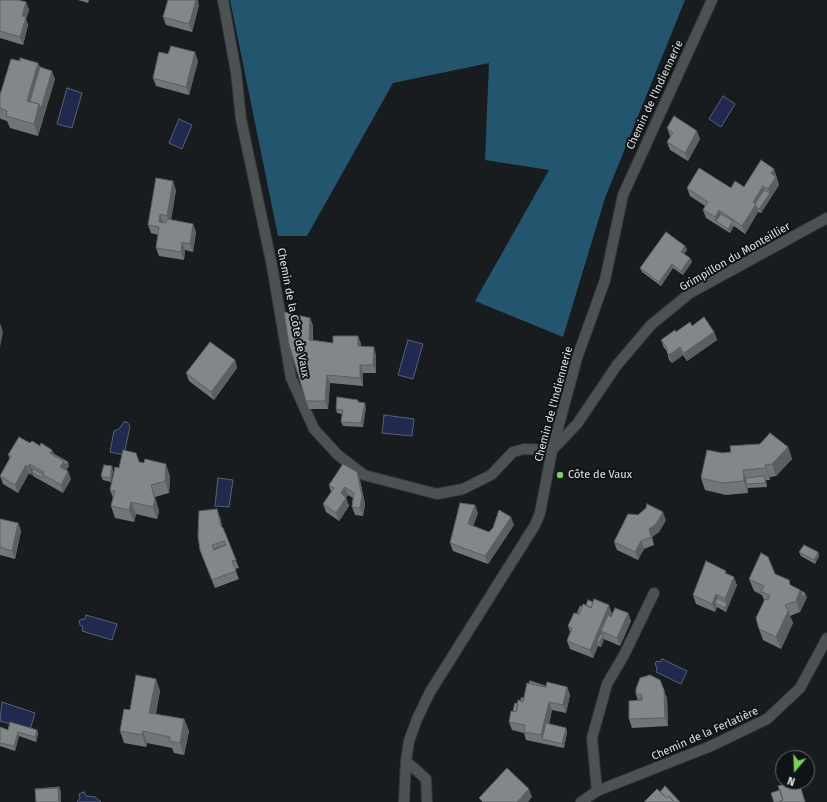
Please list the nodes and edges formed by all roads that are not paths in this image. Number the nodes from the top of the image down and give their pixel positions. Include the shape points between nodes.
1 (223, 0) edge
2 (712, 0) edge
3 (827, 218) edge
4 (552, 450) junction
5 (654, 593) dead end
6 (827, 638) edge
7 (406, 761) junction
8 (597, 791) junction
9 (404, 802) edge
10 (426, 802) edge
11 (581, 802) edge

1 - 4 street, Chemin de la Côte de Vaux via 236,72 241,119 272,266 291,378 314,429 338,455 364,475 437,494 463,489 491,475 513,452 524,449
2 - 4 street, Chemin de l'Indiennerie via 623,195 605,280 577,358
3 - 4 street, Grimpillon du Monteillier via 690,293 651,325 617,365 577,424
4 - 7 street, Chemin de l'Indiennerie via 540,513 535,525 430,692 409,741
5 - 8 street via 607,684 592,738
6 - 8 street, Chemin de la Ferlatière via 800,688 767,719 711,746
7 - 9 street, Chemin de l'Indiennerie
7 - 10 street via 426,778
8 - 11 street, Chemin de la Ferlatière

